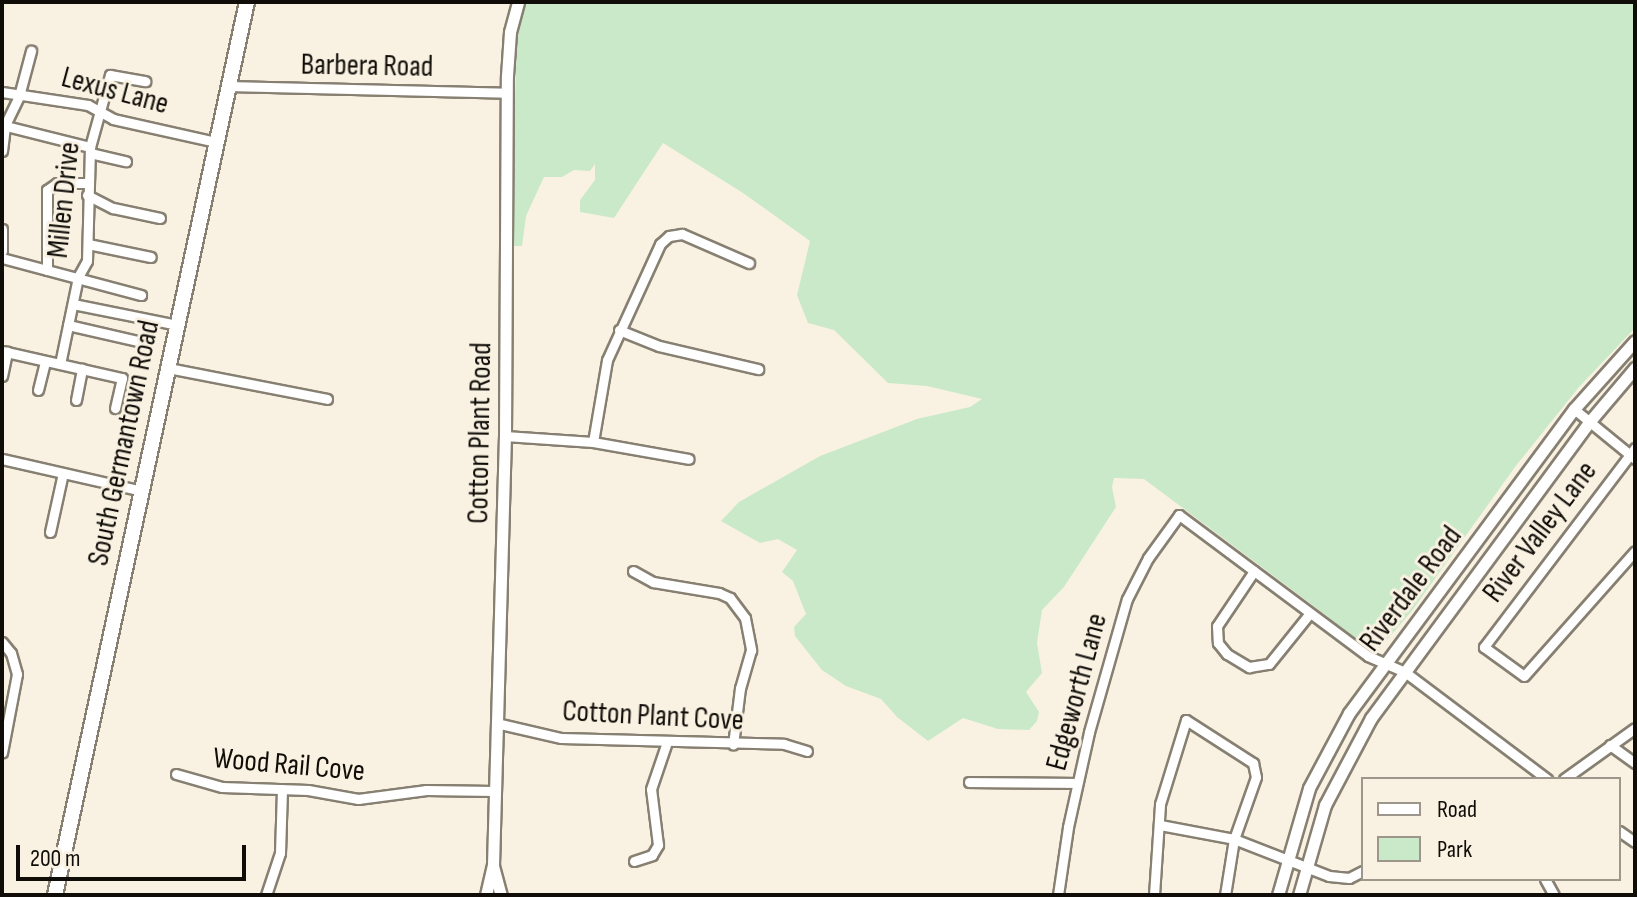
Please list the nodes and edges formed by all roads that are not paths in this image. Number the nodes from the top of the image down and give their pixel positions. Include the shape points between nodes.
1 (247, 2) edge
2 (518, 2) edge
3 (31, 51) dead end
4 (145, 81) dead end
5 (227, 86) junction
6 (2, 92) edge
7 (507, 93) junction
8 (19, 96) junction
9 (101, 113) junction
10 (4, 125) edge
11 (216, 142) junction
12 (90, 150) junction
13 (2, 151) edge
14 (126, 161) dead end
15 (88, 183) junction
16 (87, 195) junction
17 (160, 218) dead end
18 (2, 229) edge
19 (88, 244) junction
20 (2, 251) edge
21 (151, 257) dead end
22 (2, 258) edge
23 (749, 263) dead end
24 (47, 270) junction
25 (78, 277) junction
26 (141, 295) dead end
27 (73, 304) junction
28 (68, 325) junction
29 (177, 325) junction
30 (619, 330) junction
31 (138, 341) dead end
32 (1635, 341) edge
33 (5, 351) edge
34 (45, 361) junction
35 (60, 364) junction
36 (168, 368) junction
37 (1635, 368) edge
38 (82, 369) junction
39 (758, 369) dead end
40 (2, 376) edge
41 (38, 390) dead end
42 (327, 399) dead end
43 (76, 400) dead end
44 (115, 408) dead end
45 (1574, 409) junction
46 (1590, 421) junction
47 (505, 436) junction
48 (593, 442) junction
49 (1633, 454) edge
50 (2, 459) edge
51 (689, 459) dead end
52 (63, 473) junction
53 (139, 490) junction
54 (50, 532) dead end
55 (1635, 551) edge
56 (633, 571) dead end
57 (1254, 571) junction
58 (1310, 613) junction
59 (2, 642) edge
60 (1387, 662) junction
61 (1405, 672) junction
62 (496, 723) junction
63 (1635, 728) edge
64 (667, 742) junction
65 (733, 745) junction
66 (1610, 745) junction
67 (807, 751) dead end
68 (2, 753) edge
69 (1635, 763) edge
70 (176, 774) dead end
71 (1544, 777) edge
72 (1567, 777) edge
73 (969, 782) dead end
74 (1077, 783) junction
75 (282, 789) junction
76 (494, 791) junction
77 (1160, 825) junction
78 (1234, 839) junction
79 (634, 861) dead end
80 (1285, 861) junction
81 (493, 865) junction
82 (1305, 868) junction
83 (1361, 872) edge
84 (55, 895) edge
85 (266, 895) edge
86 (486, 895) edge
87 (501, 895) edge
88 (1058, 895) edge
89 (1154, 895) edge
90 (1225, 895) edge
91 (1278, 895) edge
92 (1299, 895) edge

1 - 5 main road, South Germantown Road
2 - 7 street, Cotton Plant Road via 510,32
3 - 8 street
4 - 9 street, Millen Drive via 110,75
5 - 7 street, Barbera Road
5 - 11 main road, South Germantown Road
6 - 8 street, Lexus Lane
7 - 47 street, Cotton Plant Road
8 - 9 street, Lexus Lane via 68,101
8 - 10 street
9 - 11 street, Lexus Lane
9 - 12 street, Millen Drive
10 - 12 street
10 - 13 street
11 - 29 main road, South Germantown Road
12 - 14 street
12 - 15 street, Millen Drive
15 - 16 street, Millen Drive
15 - 24 street via 57,183 47,190
16 - 17 street via 113,208
16 - 19 street, Millen Drive
18 - 20 street
19 - 21 street
19 - 25 street, Millen Drive
22 - 24 street
23 - 30 street via 687,235 669,236 656,249
24 - 25 street
25 - 26 street
25 - 27 street, Millen Drive
27 - 28 street, Millen Drive
27 - 29 street
28 - 31 street
28 - 35 street, Millen Drive
29 - 36 main road, South Germantown Road
30 - 39 street via 659,346
30 - 48 street via 603,373
32 - 45 street, Riverdale Road
33 - 34 street
33 - 40 street
34 - 35 street
34 - 41 street
35 - 38 street
36 - 42 street
36 - 53 main road, South Germantown Road
37 - 46 street, Riverdale Road
38 - 43 street
38 - 44 street via 122,378
45 - 46 street
45 - 60 street, Riverdale Road
46 - 49 street
46 - 61 street, Riverdale Road
47 - 48 street
47 - 62 street, Cotton Plant Road
48 - 51 street
49 - 55 street, River Valley Lane via 1484,647 1524,676
50 - 52 street
52 - 53 street
52 - 54 street
53 - 84 main road, South Germantown Road
56 - 65 street via 653,582 719,593 730,598 745,618 751,650
57 - 58 street
57 - 58 street via 1217,626 1218,643 1227,654 1249,667 1269,664
57 - 74 street, Edgeworth Lane via 1179,515 1127,599
58 - 60 street via 1368,656
59 - 68 street via 11,653 17,682
60 - 61 street
60 - 80 street, Riverdale Road via 1323,758
61 - 71 street
61 - 82 street, Riverdale Road via 1338,777
62 - 64 street, Cotton Plant Cove via 561,738
62 - 76 street, Cotton Plant Road
63 - 66 street
64 - 65 street, Cotton Plant Cove
64 - 79 street via 651,789 658,845 652,855
65 - 67 street, Cotton Plant Cove via 784,744
66 - 69 street
66 - 72 street
70 - 75 street, Wood Rail Cove via 222,787
73 - 74 street
74 - 88 street, Edgeworth Lane
75 - 76 street, Wood Rail Cove via 358,799 426,790
75 - 85 street via 280,853
76 - 81 street, Cotton Plant Road
77 - 78 street
77 - 78 street via 1160,804 1186,720 1253,763 1256,777
77 - 89 street
78 - 80 street
78 - 90 street
80 - 82 street
80 - 91 street, Riverdale Road
81 - 86 street, Cotton Plant Road
81 - 87 street, Cotton Plant Road
82 - 83 street via 1339,878
82 - 92 street, Riverdale Road

